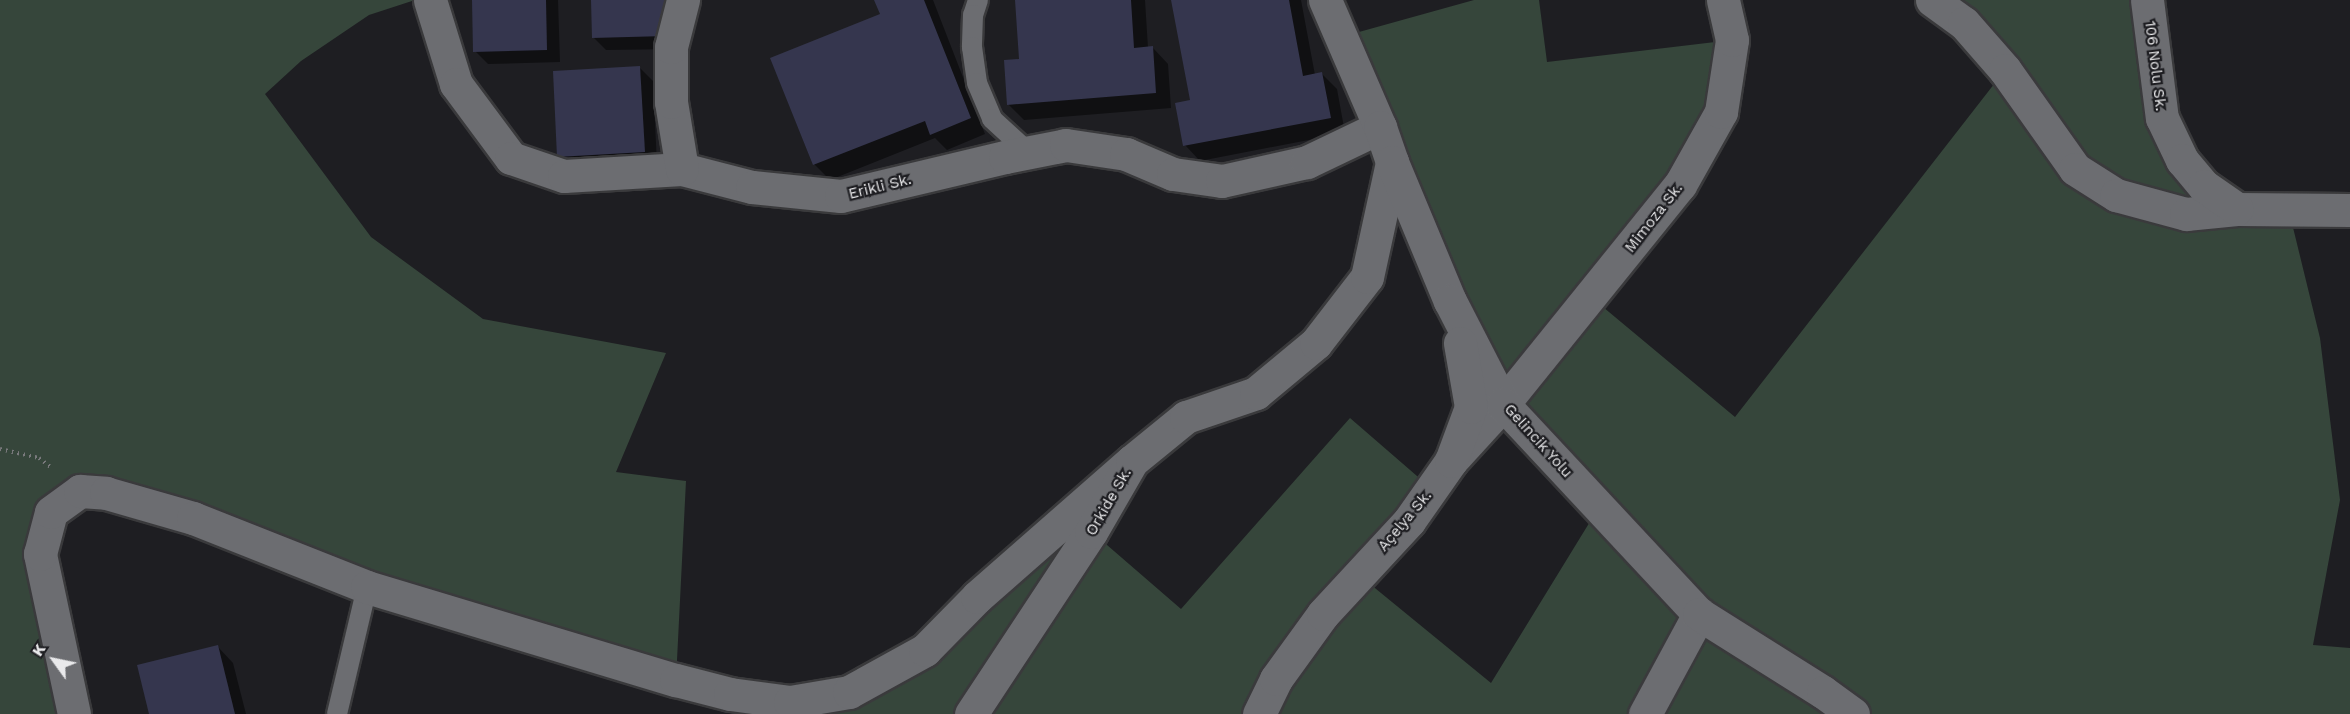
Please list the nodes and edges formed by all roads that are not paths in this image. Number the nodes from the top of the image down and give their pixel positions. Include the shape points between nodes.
1 (430, 0) edge
2 (682, 0) edge
3 (978, 0) edge
4 (1325, 0) edge
5 (1722, 0) edge
6 (1932, 0) edge
7 (2147, 0) edge
8 (1380, 127) junction
9 (1028, 152) junction
10 (1392, 162) junction
11 (682, 170) junction
12 (2237, 209) junction
13 (2350, 210) edge
14 (1450, 300) junction
15 (1503, 404) junction
16 (1132, 461) junction
17 (1451, 461) junction
18 (367, 587) junction
19 (1699, 614) junction
20 (74, 714) edge
21 (337, 714) edge
22 (971, 714) edge
23 (1259, 714) edge
24 (1645, 714) edge
25 (1853, 714) edge

1 - 11 street, Erikli Sk. via 456,84 511,158 564,176
2 - 11 street via 671,47 671,102
3 - 9 lane via 973,15 972,47 977,83 992,118
4 - 8 street, Gelincik Yolu
5 - 15 street, Mimoza Sk. via 1732,40 1721,112 1680,185
6 - 12 street via 1964,24 2006,70 2075,169 2116,195 2186,214
7 - 12 street, 106 Nolu Sk. via 2162,118 2182,160 2204,186
8 - 9 street, Erikli Sk. via 1307,162 1222,181 1173,174 1116,153 1066,145
8 - 10 street, Gelincik Yolu
9 - 11 street, Erikli Sk. via 841,196 752,188
10 - 14 street, Gelincik Yolu
10 - 16 street, Orkide Sk. via 1367,277 1316,343 1256,393 1186,417
12 - 13 street
14 - 15 street, Gelincik Yolu
14 - 17 street, Açelya Sk. via 1471,407
15 - 17 street, Mimoza Sk.
15 - 19 street, Gelincik Yolu
16 - 18 street via 977,597 925,650 849,692 790,702 730,694 676,680
16 - 22 street, Orkide Sk. via 1091,532
17 - 23 street, Açelya Sk. via 1409,521 1323,614 1276,679
18 - 20 street via 193,518 106,493 80,491 51,512 40,554
18 - 21 lane
19 - 24 street
19 - 25 street, Gelincik Yolu

